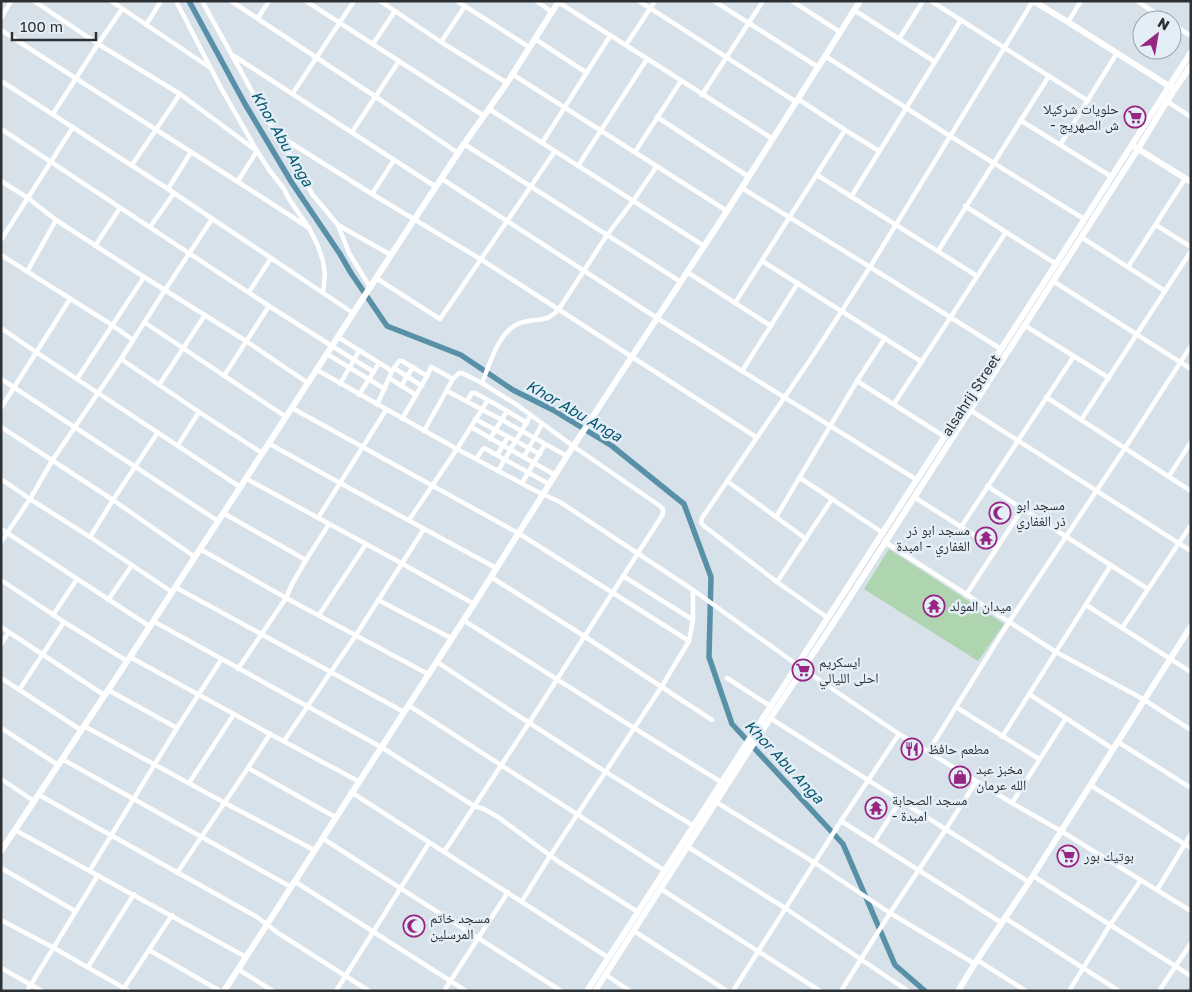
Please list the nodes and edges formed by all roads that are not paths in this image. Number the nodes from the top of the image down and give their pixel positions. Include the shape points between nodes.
1 (11, 1) edge
2 (34, 1) edge
3 (111, 1) edge
4 (161, 1) edge
5 (176, 1) edge
6 (202, 1) edge
7 (231, 1) edge
8 (269, 1) edge
9 (306, 1) edge
10 (354, 1) edge
11 (380, 1) edge
12 (457, 1) edge
13 (536, 1) edge
14 (639, 1) edge
15 (655, 1) edge
16 (714, 1) edge
17 (763, 1) edge
18 (792, 1) edge
19 (860, 1) edge
20 (923, 1) edge
21 (931, 1) edge
22 (1033, 1) edge
23 (1081, 1) edge
24 (1137, 1) edge
25 (558, 2) edge
26 (464, 6) junction
27 (650, 8) junction
28 (122, 9) junction
29 (854, 10) junction
30 (1151, 10) edge
31 (395, 11) junction
32 (552, 12) junction
33 (1, 18) edge
34 (258, 18) junction
35 (961, 20) junction
36 (1068, 22) junction
37 (340, 23) junction
38 (749, 23) junction
39 (146, 25) junction
40 (1, 30) edge
41 (840, 32) junction
42 (610, 36) junction
43 (535, 39) junction
44 (899, 39) junction
45 (441, 42) junction
46 (98, 44) junction
47 (373, 44) junction
48 (626, 45) junction
49 (530, 47) junction
50 (1005, 48) junction
51 (1191, 52) edge
52 (1117, 53) junction
53 (233, 55) junction
54 (825, 56) junction
55 (726, 57) junction
56 (317, 58) junction
57 (647, 59) junction
58 (399, 61) junction
59 (934, 62) junction
60 (1191, 64) edge
61 (210, 67) junction
62 (818, 67) junction
63 (587, 72) junction
64 (512, 74) junction
65 (1049, 76) junction
66 (75, 79) junction
67 (1, 81) edge
68 (681, 81) junction
69 (507, 83) junction
70 (1171, 88) junction
71 (180, 94) junction
72 (293, 94) junction
73 (702, 95) junction
74 (376, 97) junction
75 (797, 100) junction
76 (1164, 100) junction
77 (1088, 101) junction
78 (566, 107) junction
79 (906, 108) junction
80 (489, 109) junction
81 (53, 114) junction
82 (484, 116) junction
83 (657, 118) junction
84 (1191, 118) edge
85 (1020, 120) junction
86 (73, 127) junction
87 (1, 129) edge
88 (156, 130) junction
89 (602, 130) junction
90 (845, 130) junction
91 (352, 132) junction
92 (276, 133) junction
93 (950, 136) junction
94 (773, 139) junction
95 (542, 143) junction
96 (464, 144) junction
97 (1060, 145) junction
98 (1135, 147) junction
99 (257, 151) junction
100 (555, 151) junction
101 (879, 151) junction
102 (191, 152) junction
103 (635, 152) junction
104 (458, 153) junction
105 (394, 160) junction
106 (51, 162) junction
107 (993, 163) junction
108 (132, 165) junction
109 (578, 166) junction
110 (657, 166) junction
111 (817, 175) junction
112 (749, 177) junction
113 (1112, 177) junction
114 (442, 179) junction
115 (1188, 180) edge
116 (1, 181) edge
117 (238, 181) junction
118 (436, 187) junction
119 (531, 187) junction
120 (742, 188) junction
121 (168, 189) junction
122 (174, 193) junction
123 (372, 194) junction
124 (851, 196) junction
125 (28, 198) junction
126 (633, 201) junction
127 (965, 206) junction
128 (120, 208) junction
129 (727, 211) junction
130 (790, 217) junction
131 (212, 219) junction
132 (415, 219) junction
133 (56, 220) junction
134 (1084, 220) junction
135 (508, 221) junction
136 (896, 224) junction
137 (338, 225) junction
138 (1156, 225) junction
139 (150, 227) junction
140 (309, 228) junction
141 (1006, 232) junction
142 (607, 235) junction
143 (2, 237) edge
144 (1081, 237) junction
145 (95, 246) junction
146 (704, 246) junction
147 (1191, 247) edge
148 (938, 251) junction
149 (1191, 251) edge
150 (189, 253) junction
151 (1, 255) edge
152 (391, 255) junction
153 (271, 258) junction
154 (482, 260) junction
155 (762, 261) junction
156 (1056, 264) junction
157 (870, 267) junction
158 (1128, 267) junction
159 (584, 270) junction
160 (27, 272) junction
161 (687, 272) junction
162 (977, 276) junction
163 (144, 277) junction
164 (376, 278) junction
165 (1053, 281) junction
166 (681, 282) junction
167 (798, 283) junction
168 (165, 290) junction
169 (368, 290) junction
170 (1165, 291) junction
171 (249, 292) junction
172 (324, 292) junction
173 (70, 299) junction
174 (735, 303) junction
175 (269, 306) junction
176 (559, 310) junction
177 (841, 310) junction
178 (353, 312) junction
179 (205, 315) junction
180 (950, 317) junction
181 (657, 318) junction
182 (144, 322) junction
183 (112, 325) junction
184 (1024, 325) junction
185 (771, 326) junction
186 (1, 328) edge
187 (1137, 334) junction
188 (338, 337) junction
189 (885, 338) junction
190 (133, 340) junction
191 (246, 341) junction
192 (332, 346) junction
193 (1191, 346) edge
194 (183, 349) junction
195 (1001, 349) junction
196 (359, 351) junction
197 (36, 352) junction
198 (327, 354) junction
199 (1074, 356) junction
200 (631, 357) junction
201 (121, 359) junction
202 (354, 360) junction
203 (922, 362) junction
204 (1180, 362) junction
205 (379, 363) junction
206 (413, 367) junction
207 (349, 368) junction
208 (1191, 369) edge
209 (316, 370) junction
210 (393, 370) junction
211 (742, 371) junction
212 (374, 372) junction
213 (224, 376) junction
214 (407, 376) junction
215 (427, 376) junction
216 (389, 378) junction
217 (1109, 378) junction
218 (1, 379) edge
219 (77, 379) junction
220 (369, 379) junction
221 (453, 379) junction
222 (857, 381) junction
223 (308, 383) junction
224 (482, 383) junction
225 (159, 384) junction
226 (340, 384) junction
227 (401, 386) junction
228 (422, 386) junction
229 (14, 388) junction
230 (385, 389) junction
231 (447, 391) junction
232 (98, 392) junction
233 (360, 395) junction
234 (416, 395) junction
235 (507, 398) junction
236 (784, 398) junction
237 (1046, 398) junction
238 (488, 400) junction
239 (466, 401) junction
240 (894, 404) junction
241 (377, 405) junction
242 (501, 407) junction
243 (1, 408) edge
244 (292, 408) junction
245 (481, 409) junction
246 (386, 410) junction
247 (970, 410) junction
248 (507, 411) junction
249 (199, 412) junction
250 (531, 415) junction
251 (286, 417) junction
252 (402, 419) junction
253 (476, 419) junction
254 (502, 420) junction
255 (1081, 420) junction
256 (527, 423) junction
257 (542, 424) junction
258 (830, 426) junction
259 (1, 427) edge
260 (470, 427) junction
261 (75, 428) junction
262 (496, 430) junction
263 (424, 431) junction
264 (158, 432) junction
265 (522, 432) junction
266 (508, 437) junction
267 (756, 437) junction
268 (945, 437) junction
269 (534, 439) junction
270 (492, 440) junction
271 (1018, 440) junction
272 (516, 441) junction
273 (1191, 442) edge
274 (268, 443) junction
275 (545, 444) junction
276 (178, 445) junction
277 (503, 446) junction
278 (574, 446) junction
279 (362, 447) junction
280 (529, 448) junction
281 (1125, 448) junction
282 (457, 449) junction
283 (511, 450) junction
284 (489, 451) junction
285 (262, 453) junction
286 (540, 454) junction
287 (498, 455) junction
288 (567, 456) junction
289 (524, 457) junction
290 (476, 459) junction
291 (505, 460) junction
292 (52, 461) junction
293 (534, 463) junction
294 (135, 467) junction
295 (498, 471) junction
296 (528, 472) junction
297 (555, 475) junction
298 (1168, 476) junction
299 (246, 478) junction
300 (800, 478) junction
301 (1, 479) edge
302 (917, 480) junction
303 (728, 481) junction
304 (340, 483) junction
305 (522, 483) junction
306 (549, 484) junction
307 (432, 486) junction
308 (987, 486) junction
309 (240, 487) junction
310 (1097, 490) junction
311 (1191, 491) edge
312 (542, 494) junction
313 (914, 497) junction
314 (832, 498) junction
315 (30, 499) junction
316 (113, 500) junction
317 (1022, 508) junction
318 (223, 513) junction
319 (776, 517) junction
320 (318, 518) junction
321 (409, 520) junction
322 (218, 521) junction
323 (329, 524) junction
324 (1191, 525) edge
325 (961, 527) junction
326 (1, 529) edge
327 (424, 529) junction
328 (883, 532) junction
329 (7, 533) junction
330 (518, 533) junction
331 (1066, 536) junction
332 (90, 537) junction
333 (806, 539) junction
334 (1, 542) edge
335 (885, 542) junction
336 (1178, 543) junction
337 (366, 544) junction
338 (200, 549) junction
339 (996, 549) junction
340 (1191, 551) edge
341 (638, 553) junction
342 (195, 557) junction
343 (306, 560) junction
344 (401, 563) junction
345 (132, 565) junction
346 (1111, 565) junction
347 (496, 568) junction
348 (623, 576) junction
349 (491, 577) junction
350 (1, 580) edge
351 (77, 580) junction
352 (777, 582) junction
353 (174, 589) junction
354 (1148, 589) junction
355 (693, 590) junction
356 (612, 594) junction
357 (966, 595) junction
358 (286, 598) junction
359 (108, 600) junction
360 (378, 600) junction
361 (474, 604) junction
362 (1086, 605) junction
363 (53, 615) junction
364 (319, 615) junction
365 (828, 618) junction
366 (464, 620) junction
367 (692, 620) junction
368 (64, 622) junction
369 (1009, 622) junction
370 (151, 624) junction
371 (1191, 626) edge
372 (1, 627) edge
373 (1122, 628) junction
374 (9, 632) junction
375 (262, 634) junction
376 (356, 635) junction
377 (584, 636) junction
378 (451, 638) junction
379 (689, 641) junction
380 (1, 644) edge
381 (1056, 652) junction
382 (42, 654) junction
383 (1170, 658) junction
384 (128, 659) junction
385 (221, 660) junction
386 (437, 662) junction
387 (801, 666) junction
388 (238, 670) junction
389 (332, 672) junction
390 (1191, 672) edge
391 (428, 674) junction
392 (1, 678) edge
393 (727, 678) dead end
394 (557, 679) junction
395 (662, 686) junction
396 (19, 690) junction
397 (106, 693) junction
398 (198, 694) junction
399 (1029, 694) junction
400 (1144, 699) junction
401 (408, 705) junction
402 (770, 706) junction
403 (307, 707) junction
404 (956, 707) junction
405 (404, 712) junction
406 (234, 714) junction
407 (770, 718) junction
408 (1066, 718) junction
409 (712, 720) dead end
410 (529, 723) junction
411 (1, 728) edge
412 (82, 728) junction
413 (177, 728) junction
414 (634, 728) junction
415 (1191, 730) edge
416 (270, 734) junction
417 (899, 734) junction
418 (1002, 737) junction
419 (752, 740) junction
420 (284, 741) junction
421 (1118, 742) junction
422 (381, 747) junction
423 (746, 749) junction
424 (1113, 749) junction
425 (928, 752) junction
426 (1039, 759) junction
427 (60, 762) junction
428 (154, 764) junction
429 (501, 766) junction
430 (248, 768) junction
431 (606, 772) junction
432 (1, 779) edge
433 (869, 780) junction
434 (358, 781) junction
435 (189, 782) junction
436 (722, 782) junction
437 (976, 782) junction
438 (1090, 785) junction
439 (1191, 788) edge
440 (351, 792) junction
441 (39, 795) junction
442 (133, 798) junction
443 (901, 800) junction
444 (34, 801) junction
445 (716, 802) junction
446 (224, 803) junction
447 (1012, 803) junction
448 (474, 806) junction
449 (578, 814) junction
450 (335, 817) junction
451 (841, 820) junction
452 (694, 826) junction
453 (946, 829) junction
454 (15, 830) junction
455 (1061, 831) junction
456 (1191, 834) edge
457 (111, 835) junction
458 (202, 836) junction
459 (322, 838) junction
460 (874, 842) junction
461 (429, 843) junction
462 (1184, 844) junction
463 (688, 847) junction
464 (1191, 848) edge
465 (314, 850) junction
466 (1, 851) edge
467 (444, 852) junction
468 (550, 856) junction
469 (815, 863) junction
470 (1, 868) edge
471 (90, 870) junction
472 (665, 870) junction
473 (918, 870) junction
474 (177, 873) junction
475 (98, 874) junction
476 (1031, 879) junction
477 (1141, 880) junction
478 (292, 884) junction
479 (400, 888) junction
480 (661, 889) junction
481 (1156, 890) junction
482 (508, 892) junction
483 (134, 894) junction
484 (522, 901) junction
485 (785, 908) junction
486 (75, 911) junction
487 (1191, 911) edge
488 (638, 912) junction
489 (890, 912) junction
490 (172, 915) junction
491 (1, 920) edge
492 (1004, 920) junction
493 (267, 924) junction
494 (1110, 926) junction
495 (374, 931) junction
496 (634, 931) junction
497 (478, 938) junction
498 (1191, 943) edge
499 (54, 948) junction
500 (149, 950) junction
501 (758, 952) junction
502 (246, 957) junction
503 (609, 958) junction
504 (861, 959) junction
505 (976, 962) junction
506 (1175, 966) junction
507 (1, 968) edge
508 (88, 968) junction
509 (1084, 968) junction
510 (238, 969) junction
511 (606, 975) junction
512 (345, 976) junction
513 (1191, 976) edge
514 (451, 981) junction
515 (31, 985) junction
516 (125, 990) edge
517 (27, 991) edge
518 (42, 991) edge
519 (220, 991) edge
520 (224, 991) edge
521 (274, 991) edge
522 (336, 991) edge
523 (369, 991) edge
524 (444, 991) edge
525 (466, 991) edge
526 (561, 991) edge
527 (587, 991) edge
528 (595, 991) edge
529 (630, 991) edge
530 (727, 991) edge
531 (732, 991) edge
532 (820, 991) edge
533 (841, 991) edge
534 (908, 991) edge
535 (958, 991) edge
536 (1026, 991) edge
537 (1070, 991) edge
538 (1119, 991) edge
539 (1159, 991) edge

1 - 33 street
2 - 46 street
3 - 28 street
4 - 39 street
5 - 61 street
6 - 53 street
7 - 34 street
8 - 34 street
9 - 37 street
10 - 37 street
11 - 31 street
12 - 26 street
13 - 32 street
14 - 27 street
15 - 27 street
16 - 38 street
17 - 38 street
18 - 41 street
19 - 29 street
20 - 44 street
21 - 35 street
22 - 36 street
22 - 50 street
23 - 36 street
24 - 30 street
25 - 32 street
25 - 42 street
26 - 45 street
26 - 49 street
27 - 48 street
27 - 55 street
28 - 39 street
28 - 46 street
29 - 41 street
29 - 44 street
31 - 45 street
31 - 47 street
32 - 43 street
34 - 56 street
35 - 50 street
35 - 59 street
36 - 52 street
37 - 47 street
37 - 56 street
38 - 55 street
38 - 62 street
39 - 61 street
40 - 66 street
41 - 54 street
42 - 48 street
42 - 63 street
43 - 49 street
43 - 63 street
44 - 59 street
45 - 69 street
46 - 66 street
46 - 71 street
47 - 58 street
48 - 57 street
49 - 64 street
50 - 65 street
50 - 93 street
51 - 70 street
52 - 70 street
52 - 77 street
53 - 72 street
53 - 92 street
54 - 62 street
54 - 79 street
55 - 73 street
55 - 75 street
56 - 72 street
56 - 74 street
57 - 68 street
57 - 89 street
58 - 74 street
58 - 82 street
59 - 79 street
60 - 70 street
61 - 99 street
62 - 75 street
63 - 78 street
64 - 69 street
64 - 78 street
65 - 77 street
65 - 85 street
66 - 81 street
66 - 88 street
67 - 81 street
68 - 73 street
68 - 83 street
69 - 80 street
70 - 76 street, alsahrij Street
71 - 88 street
71 - 99 street
72 - 91 street
73 - 94 street
74 - 91 street
74 - 104 street
75 - 90 street
75 - 94 street
76 - 84 street
76 - 98 street, alsahrij Street
77 - 97 street
78 - 89 street
78 - 95 street
79 - 93 street
79 - 101 street
80 - 82 street
80 - 95 street
81 - 86 street
82 - 96 street
83 - 103 street
83 - 112 street
85 - 97 street
85 - 107 street
86 - 106 street
86 - 108 street
87 - 106 street
88 - 102 street
88 - 108 street
89 - 103 street
89 - 109 street
90 - 101 street
90 - 111 street
91 - 105 street
92 - 123 street
92 - 137 street via 312,194
93 - 107 street
93 - 136 street
94 - 112 street
95 - 100 street
96 - 104 street
96 - 119 street
97 - 113 street
98 - 113 street, alsahrij Street
98 - 115 street
98 - 144 street, alsahrij Street
99 - 117 street
99 - 140 street
100 - 109 street
100 - 119 street
101 - 124 street
102 - 117 street
102 - 121 street
103 - 110 street
104 - 114 street
105 - 118 street
105 - 123 street
106 - 125 street
106 - 128 street
107 - 127 street
107 - 134 street
108 - 121 street
109 - 126 street
110 - 126 street
110 - 129 street
111 - 124 street
111 - 130 street
112 - 120 street
113 - 134 street, alsahrij Street
114 - 118 street
114 - 135 street
115 - 138 street
116 - 125 street
117 - 140 street
118 - 132 street
119 - 135 street
119 - 142 street
120 - 129 street
120 - 130 street
121 - 122 street
122 - 131 street
122 - 139 street
123 - 132 street
124 - 136 street
125 - 133 street
125 - 143 street
126 - 142 street
126 - 146 street
127 - 141 street
127 - 148 street
128 - 139 street
128 - 145 street
129 - 146 street
130 - 155 street
130 - 157 street
131 - 150 street
131 - 153 street
132 - 152 street
132 - 154 street
133 - 145 street
133 - 160 street
134 - 156 street, alsahrij Street
135 - 154 street
135 - 159 street
136 - 148 street
136 - 157 street
137 - 152 street
137 - 169 street
138 - 147 street
138 - 158 street
139 - 150 street
140 - 172 street via 323,261
141 - 156 street
141 - 162 street
142 - 159 street
142 - 166 street
144 - 158 street
144 - 165 street, alsahrij Street
145 - 163 street
146 - 161 street
148 - 162 street
149 - 170 street
150 - 168 street
150 - 171 street
151 - 160 street
152 - 164 street
153 - 171 street
153 - 172 street
154 - 164 street via 440,320
154 - 176 street
155 - 167 street
155 - 174 street
156 - 195 street, alsahrij Street
157 - 177 street
157 - 180 street
158 - 170 street
159 - 176 street
159 - 181 street
160 - 173 street
161 - 166 street
161 - 174 street
162 - 180 street
163 - 168 street
163 - 183 street
164 - 169 street
165 - 184 street, alsahrij Street
165 - 187 street
166 - 181 street
167 - 177 street
167 - 185 street
168 - 179 street
168 - 182 street
169 - 178 street
170 - 187 street
171 - 175 street
172 - 178 street
173 - 183 street
173 - 197 street
174 - 185 street
175 - 191 street
175 - 192 street
176 - 200 street
176 - 224 street via 548,318 510,328 499,343
177 - 189 street
177 - 236 street
178 - 188 street
179 - 191 street
179 - 194 street
180 - 195 street
180 - 203 street
181 - 200 street
181 - 211 street
182 - 190 street
182 - 194 street
183 - 190 street
183 - 219 street
184 - 199 street
184 - 247 street, alsahrij Street
185 - 211 street
186 - 197 street
187 - 204 street
187 - 217 street
188 - 192 street
188 - 196 street
189 - 203 street
189 - 222 street
190 - 201 street
191 - 213 street
191 - 223 street
192 - 198 street
192 - 202 street
193 - 204 street
194 - 213 street
194 - 225 street
195 - 268 street, alsahrij Street
196 - 202 street
196 - 205 street
197 - 219 street
197 - 229 street
198 - 207 street
198 - 209 street
199 - 217 street
199 - 237 street
200 - 267 street
200 - 278 street
201 - 225 street
201 - 232 street
202 - 207 street
202 - 212 street
203 - 240 street
204 - 208 street
204 - 281 street
205 - 210 street
205 - 212 street
206 - 210 street via 400,360
206 - 214 street
206 - 215 street
207 - 220 street
207 - 226 street
209 - 223 street
209 - 226 street
210 - 214 street
210 - 216 street
211 - 236 street
212 - 220 street
213 - 251 street
214 - 227 street
214 - 228 street
215 - 221 street via 431,367
215 - 228 street
216 - 227 street
216 - 230 street
217 - 255 street
218 - 229 street
219 - 232 street
220 - 230 street
220 - 233 street
221 - 224 street via 462,373
221 - 231 street
222 - 240 street
222 - 258 street
223 - 244 street
224 - 235 street
225 - 249 street
226 - 233 street
227 - 234 street
228 - 234 street
229 - 243 street
229 - 261 street
230 - 241 street
231 - 239 street
231 - 263 street
232 - 261 street
232 - 264 street
233 - 241 street
234 - 252 street
235 - 242 street
235 - 250 street
236 - 258 street
236 - 267 street
237 - 255 street
237 - 271 street
238 - 239 street via 474,393
238 - 242 street
238 - 245 street
239 - 245 street
240 - 268 street
241 - 246 street
242 - 248 street
244 - 251 street
244 - 279 street
245 - 253 street
245 - 254 street
246 - 252 street
246 - 279 street
247 - 271 street
247 - 313 street, alsahrij Street
248 - 254 street
248 - 256 street
249 - 276 street
249 - 285 street
250 - 256 street
250 - 257 street
251 - 274 street
252 - 263 street
253 - 260 street
253 - 262 street
254 - 262 street
254 - 265 street
255 - 281 street
256 - 265 street
257 - 269 street
257 - 278 street
258 - 300 street
258 - 302 street
259 - 292 street
260 - 270 street
260 - 282 street
261 - 292 street
261 - 294 street
262 - 266 street
262 - 270 street
263 - 282 street
264 - 276 street
264 - 294 street
265 - 269 street
265 - 272 street
266 - 272 street
266 - 277 street
267 - 303 street
268 - 302 street, alsahrij Street
269 - 275 street
269 - 280 street
270 - 277 street
270 - 284 street
271 - 308 street
271 - 310 street
272 - 280 street
272 - 283 street
273 - 298 street
274 - 285 street
274 - 304 street
275 - 286 street
275 - 288 street
276 - 309 street
277 - 283 street
277 - 287 street
278 - 288 street
278 - 341 street via 663,509
279 - 304 street
279 - 307 street
280 - 286 street
280 - 289 street
281 - 298 street
281 - 310 street
282 - 290 street
282 - 307 street
283 - 289 street
283 - 291 street
284 - 287 street
284 - 290 street via 483,448
285 - 299 street
286 - 293 street
287 - 291 street
288 - 297 street
289 - 293 street
290 - 295 street
291 - 295 street
291 - 296 street
292 - 315 street
292 - 316 street
293 - 296 street
293 - 297 street
294 - 316 street
294 - 322 street
295 - 305 street
296 - 305 street
296 - 306 street
297 - 306 street
298 - 311 street
299 - 309 street
299 - 320 street
300 - 314 street
300 - 319 street
301 - 315 street
302 - 328 street, alsahrij Street
303 - 319 street
303 - 352 street via 701,522
304 - 320 street
304 - 321 street
305 - 312 street
306 - 312 street
307 - 321 street
307 - 330 street
308 - 317 street
308 - 325 street
309 - 318 street
310 - 331 street
310 - 336 street
312 - 330 street
312 - 341 street via 560,502
313 - 325 street
313 - 335 street, alsahrij Street
314 - 328 street
314 - 333 street
315 - 329 street
315 - 332 street
316 - 332 street
316 - 342 street
317 - 331 street
317 - 339 street
318 - 322 street
318 - 343 street
319 - 333 street
320 - 323 street
321 - 327 street
322 - 338 street
323 - 337 street
323 - 343 street
324 - 336 street
325 - 339 street
326 - 329 street
327 - 344 street
327 - 347 street
328 - 365 street, alsahrij Street
329 - 334 street
329 - 351 street
330 - 347 street
330 - 356 street
331 - 346 street
331 - 369 street
332 - 345 street
333 - 352 street
335 - 357 street
335 - 387 street, alsahrij Street
336 - 340 street
336 - 354 street
337 - 344 street
337 - 364 street
338 - 342 street
338 - 358 street
339 - 357 street
341 - 348 street
341 - 355 street
342 - 353 street
343 - 358 street
344 - 360 street
344 - 361 street
345 - 353 street
345 - 359 street
346 - 354 street
346 - 362 street
347 - 349 street
348 - 356 street
348 - 367 street
349 - 361 street
349 - 377 street
350 - 363 street
351 - 359 street
351 - 363 street
352 - 365 street
353 - 370 street
353 - 375 street
354 - 373 street
355 - 367 street
355 - 387 street
356 - 377 street
356 - 379 street
357 - 369 street
358 - 364 street
358 - 375 street
359 - 370 street
360 - 376 street
360 - 378 street
361 - 366 street
362 - 373 street
362 - 381 street
363 - 368 street
364 - 376 street
365 - 387 street, alsahrij Street
366 - 378 street
366 - 394 street
367 - 379 street
368 - 382 street
368 - 384 street
369 - 381 street
369 - 404 street
370 - 384 street
370 - 385 street
371 - 383 street
372 - 374 street
373 - 383 street
374 - 380 street
374 - 382 street
375 - 388 street
375 - 389 street
376 - 389 street
376 - 391 street
377 - 394 street
377 - 395 street
378 - 386 street
379 - 395 street
381 - 399 street
381 - 400 street
382 - 396 street
382 - 397 street
383 - 390 street
383 - 400 street
384 - 397 street
384 - 398 street
385 - 388 street
385 - 398 street
386 - 391 street
386 - 410 street
387 - 402 street, alsahrij Street
387 - 407 street, alsahrij Street
387 - 417 street
388 - 403 street
389 - 403 street
389 - 405 street
391 - 401 street
392 - 396 street
393 - 402 street
394 - 410 street
394 - 414 street
395 - 409 street
395 - 414 street
396 - 412 street
397 - 412 street
397 - 413 street
398 - 406 street
398 - 413 street
399 - 408 street
399 - 418 street
400 - 415 street
400 - 421 street
401 - 405 street
401 - 429 street
402 - 419 street, alsahrij Street
403 - 420 street
403 - 422 street
404 - 418 street
404 - 425 street
405 - 422 street
406 - 416 street
406 - 435 street
407 - 419 street, alsahrij Street
407 - 433 street
408 - 424 street
408 - 426 street
410 - 429 street
410 - 431 street
411 - 427 street
412 - 427 street
412 - 428 street
413 - 428 street
414 - 431 street
414 - 436 street
416 - 420 street
416 - 430 street
417 - 425 street
417 - 433 street
418 - 426 street
419 - 423 street
420 - 434 street
421 - 424 street
421 - 439 street
422 - 434 street
422 - 448 street
423 - 436 street
423 - 445 street
424 - 438 street
425 - 437 street
426 - 447 street
427 - 441 street
427 - 442 street
428 - 435 street
428 - 442 street
429 - 448 street
429 - 449 street
430 - 446 street
430 - 450 street
431 - 449 street
431 - 452 street
432 - 444 street
433 - 443 street
433 - 451 street
434 - 440 street
435 - 446 street
436 - 452 street
437 - 447 street
437 - 453 street
438 - 455 street
438 - 462 street
440 - 450 street
440 - 461 street
441 - 444 street
441 - 457 street
442 - 457 street
442 - 458 street
443 - 453 street
443 - 460 street
444 - 454 street
445 - 463 street
445 - 469 street
446 - 458 street
446 - 465 street
447 - 455 street
448 - 467 street
448 - 468 street via 498,817
449 - 468 street
449 - 472 street
450 - 459 street
451 - 460 street
451 - 469 street
452 - 472 street
453 - 473 street
453 - 476 street
454 - 466 street
454 - 471 street
455 - 476 street
455 - 477 street
456 - 462 street
457 - 471 street
457 - 474 street
458 - 474 street
458 - 478 street
459 - 465 street
459 - 479 street
460 - 473 street
461 - 467 street
461 - 479 street
462 - 464 street
462 - 481 street
463 - 480 street
463 - 485 street
465 - 478 street
467 - 482 street
468 - 484 street
468 - 488 street
469 - 485 street
469 - 489 street
470 - 486 street
471 - 475 street
472 - 488 street
473 - 489 street
473 - 492 street
474 - 493 street
475 - 483 street
475 - 486 street
476 - 492 street
476 - 494 street
477 - 481 street
477 - 494 street
478 - 493 street
478 - 495 street
479 - 495 street
479 - 497 street
480 - 496 street
480 - 501 street
481 - 487 street
482 - 484 street
482 - 497 street
483 - 490 street
483 - 508 street
484 - 503 street
485 - 501 street
485 - 504 street
486 - 499 street
488 - 503 street
489 - 504 street
489 - 505 street
490 - 500 street
490 - 502 street
491 - 499 street
492 - 505 street
492 - 509 street
493 - 502 street
493 - 512 street
494 - 506 street
494 - 509 street
495 - 512 street
495 - 514 street
496 - 511 street
496 - 530 street
497 - 514 street
497 - 526 street
498 - 506 street
499 - 508 street
499 - 515 street
500 - 516 street
500 - 519 street
501 - 531 street
501 - 532 street
502 - 510 street
503 - 527 street
504 - 533 street
504 - 534 street
505 - 535 street
505 - 536 street
506 - 513 street
506 - 539 street
507 - 515 street
508 - 516 street
509 - 537 street
509 - 538 street
510 - 520 street
510 - 521 street
511 - 528 street
511 - 529 street
512 - 522 street
512 - 523 street
514 - 524 street
514 - 525 street
515 - 517 street
515 - 518 street

